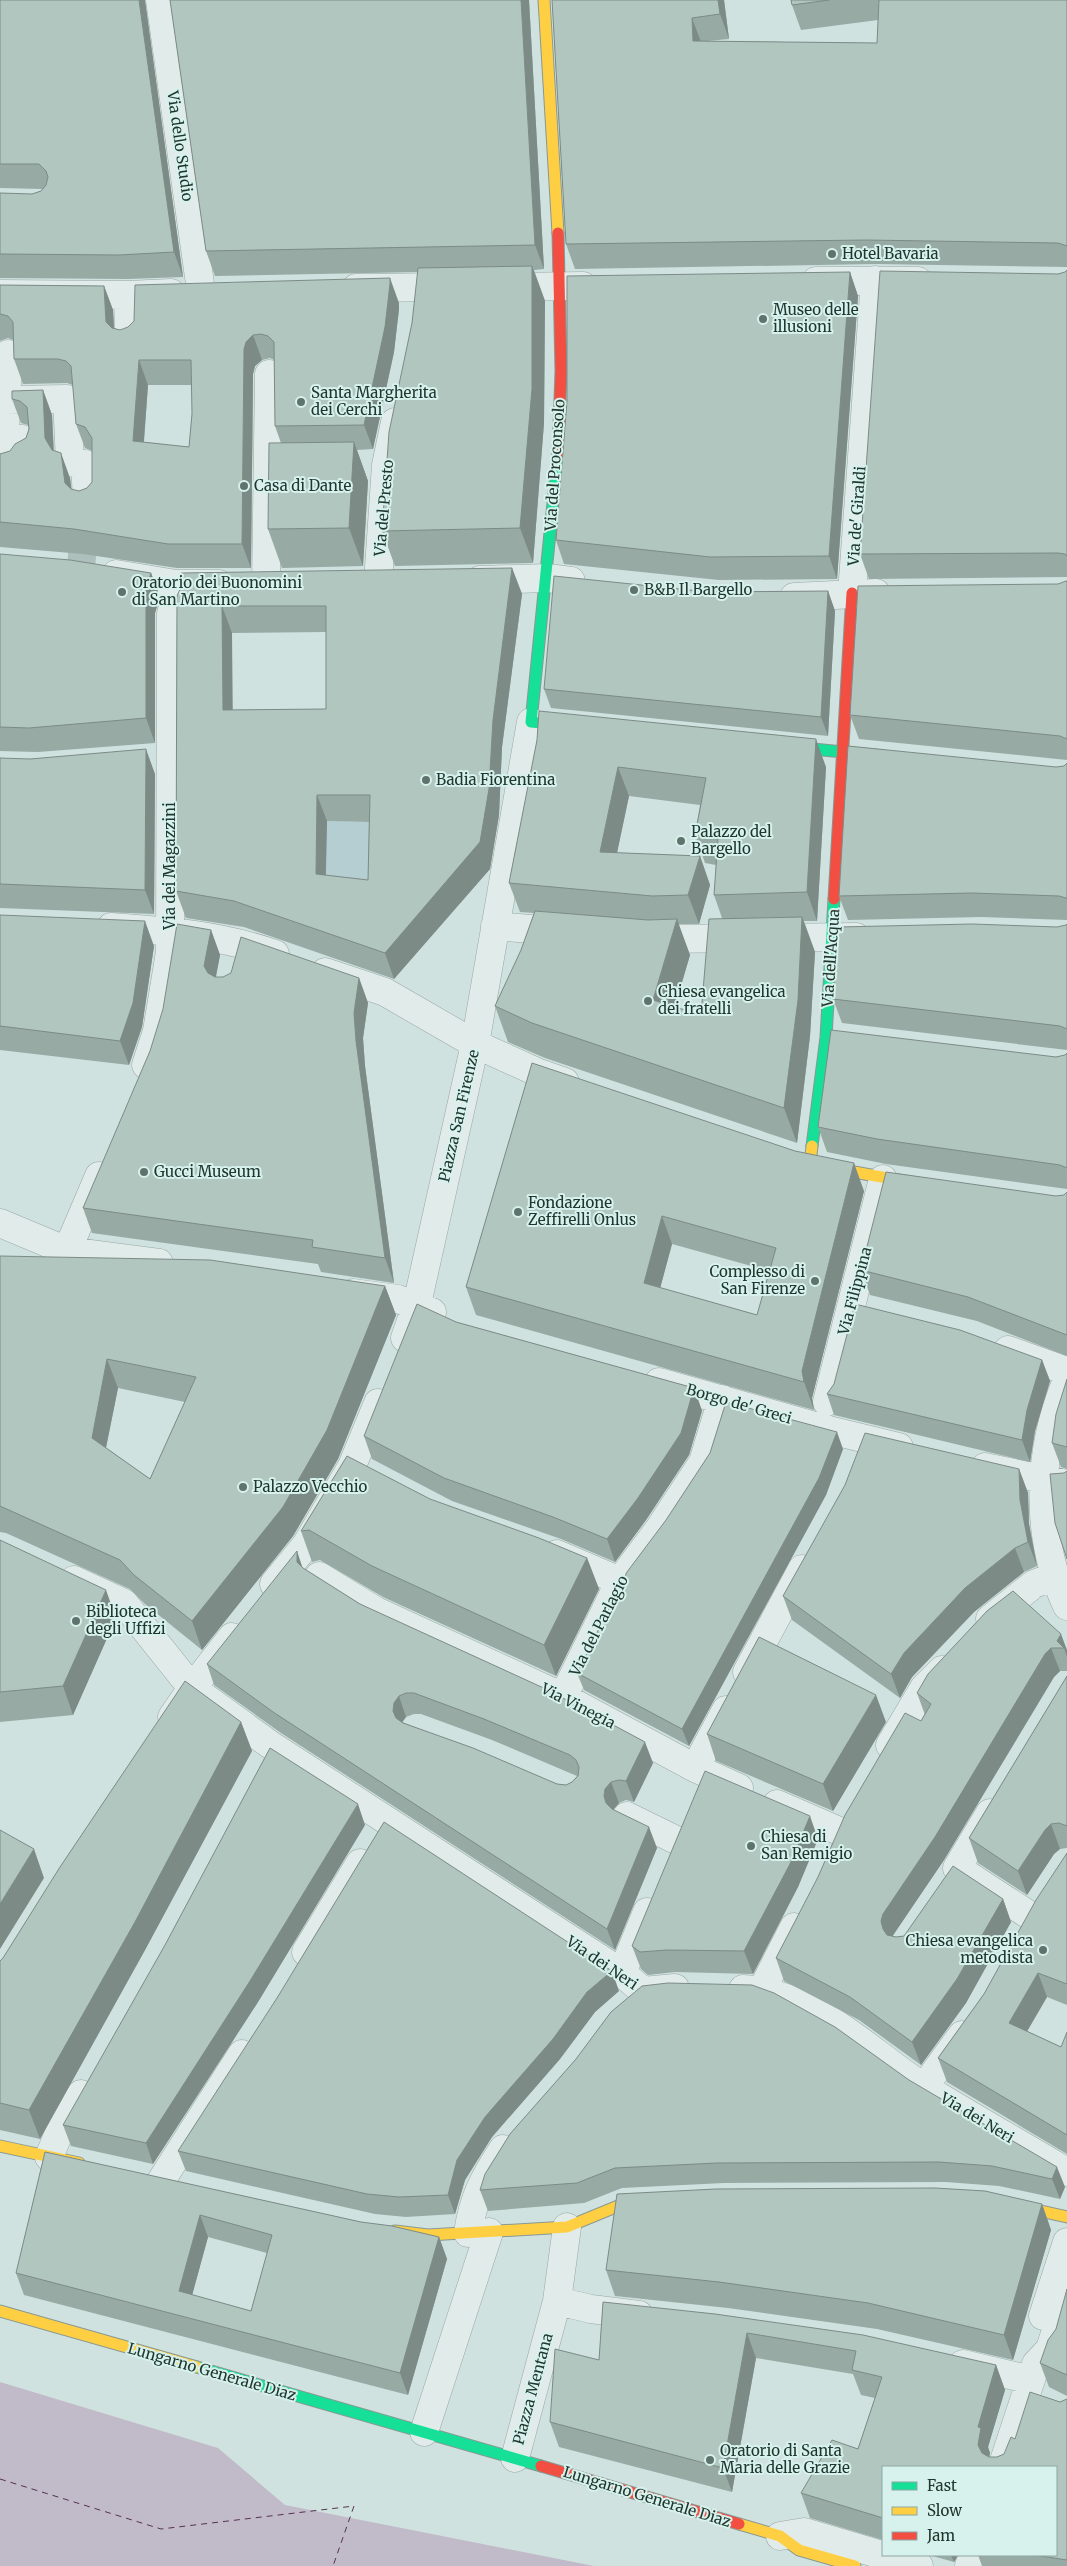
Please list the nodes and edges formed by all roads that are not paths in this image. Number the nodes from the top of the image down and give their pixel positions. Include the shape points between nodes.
1 (160, 0) edge
2 (544, 0) edge
3 (875, 280) junction
4 (944, 281) edge
5 (796, 282) edge
6 (607, 285) edge
7 (560, 286) junction
8 (329, 288) edge
9 (128, 295) junction
10 (7, 297) edge
11 (129, 339) edge
12 (8, 354) dead end
13 (269, 374) dead end
14 (401, 395) edge
15 (6, 400) junction
16 (4, 439) dead end
17 (386, 465) junction
18 (267, 466) junction
19 (297, 466) edge
20 (356, 466) edge
21 (86, 500) tunnel mouth
22 (90, 570) edge
23 (548, 578) junction
24 (454, 580) edge
25 (378, 582) junction
26 (407, 582) edge
27 (350, 583) edge
28 (176, 584) junction
29 (266, 584) junction
30 (294, 584) edge
31 (601, 584) edge
32 (852, 593) junction
33 (900, 593) edge
34 (767, 596) edge
35 (531, 722) junction
36 (585, 727) edge
37 (771, 745) edge
38 (844, 752) junction
39 (170, 756) junction
40 (900, 758) edge
41 (141, 759) edge
42 (89, 926) edge
43 (495, 926) junction
44 (170, 931) junction
45 (594, 934) edge
46 (878, 936) edge
47 (623, 937) edge
48 (833, 937) junction
49 (239, 942) junction
50 (233, 969) edge
51 (475, 1044) junction
52 (138, 1088) edge
53 (586, 1089) edge
54 (110, 1152) edge
55 (784, 1155) edge
56 (810, 1164) junction
57 (883, 1179) junction
58 (932, 1186) edge
59 (0, 1223) edge
60 (67, 1250) junction
61 (188, 1267) edge
62 (330, 1289) edge
63 (417, 1304) junction
64 (850, 1306) junction
65 (878, 1313) edge
66 (451, 1321) edge
67 (989, 1342) edge
68 (1067, 1371) edge
69 (637, 1376) edge
70 (1067, 1380) edge
71 (722, 1399) junction
72 (823, 1416) junction
73 (919, 1452) edge
74 (956, 1460) edge
75 (1055, 1482) edge
76 (529, 1544) edge
77 (813, 1549) edge
78 (304, 1567) junction
79 (55, 1572) edge
80 (1055, 1576) junction
81 (620, 1581) junction
82 (1067, 1606) edge
83 (192, 1688) junction
84 (563, 1697) junction
85 (160, 1735) edge
86 (878, 1764) edge
87 (700, 1771) junction
88 (1002, 1792) edge
89 (854, 1806) edge
90 (627, 1816) edge
91 (387, 1820) junction
92 (839, 1831) junction
93 (827, 1858) edge
94 (957, 1868) junction
95 (657, 1889) edge
96 (942, 1891) edge
97 (1047, 1894) edge
98 (807, 1903) edge
99 (1032, 1917) junction
100 (1018, 1941) edge
101 (295, 1971) edge
102 (622, 1973) junction
103 (762, 1990) junction
104 (979, 2011) edge
105 (255, 2034) edge
106 (92, 2075) edge
107 (924, 2087) junction
108 (517, 2132) edge
109 (0, 2146) edge
110 (49, 2157) junction
111 (86, 2165) edge
112 (1067, 2172) edge
113 (161, 2181) edge
114 (996, 2201) edge
115 (660, 2202) edge
116 (1067, 2217) edge
117 (584, 2219) junction
118 (381, 2230) edge
119 (478, 2232) junction
120 (1067, 2242) edge
121 (1067, 2296) edge
122 (565, 2303) junction
123 (0, 2311) edge
124 (661, 2317) edge
125 (943, 2360) edge
126 (1031, 2380) junction
127 (1052, 2406) edge
128 (424, 2432) junction
129 (515, 2458) junction
130 (1002, 2466) edge
131 (780, 2536) junction
132 (882, 2555) edge
133 (885, 2556) edge
134 (855, 2566) edge
135 (919, 2566) edge

1 - 9 street, Via dello Studio via 214,291
2 - 7 street, Via del Proconsolo
3 - 4 street
3 - 5 street
3 - 32 street, Via de' Giraldi
6 - 7 street
7 - 8 street via 415,298
7 - 23 street, Via del Proconsolo via 560,424
9 - 10 street
9 - 11 street
12 - 15 street
13 - 18 street
14 - 17 street, Via del Presto
15 - 16 street
15 - 21 street via 67,399 70,462 85,464
17 - 20 street
17 - 25 street, Via del Presto
18 - 19 street
18 - 29 street
22 - 28 street
23 - 24 street
23 - 31 street
23 - 35 street, Via del Proconsolo
25 - 26 street
25 - 27 street
28 - 29 street
28 - 39 street, Via dei Magazzini via 175,612 171,613
29 - 30 street
32 - 33 street
32 - 34 street
32 - 38 street, Via de' Giraldi
35 - 36 street
35 - 43 street, Via del Proconsolo
37 - 38 street
38 - 40 street
38 - 48 street, Via dell'Acqua
39 - 41 street
39 - 44 street, Via dei Magazzini
42 - 44 street
43 - 45 street
43 - 51 street, Piazza San Firenze
44 - 49 street
44 - 52 street, Via dei Magazzini via 170,952 156,1031
46 - 48 street
47 - 48 street via 662,940
48 - 56 street, Via dell'Acqua via 838,1039
49 - 50 street
49 - 51 street via 385,992
51 - 53 street via 539,1073
51 - 63 street, Piazza San Firenze
54 - 60 street
55 - 56 street
56 - 57 street
57 - 58 street
57 - 64 street, Via Filippina
59 - 60 street
60 - 61 street
62 - 63 street
63 - 66 street
63 - 78 street, Piazza San Firenze via 393,1367 364,1472 306,1545
64 - 65 street
64 - 72 street, Via Filippina
67 - 68 street
69 - 71 street, Borgo de' Greci
70 - 75 street via 1049,1440
71 - 72 street, Borgo de' Greci
71 - 81 street, Via del Parlagio via 703,1462
72 - 73 street, Borgo de' Greci via 860,1449
74 - 75 street
75 - 80 street via 1046,1540
76 - 81 street
77 - 87 street
78 - 83 street, Piazza San Firenze via 252,1612
78 - 84 street, Via Vinegia via 376,1610
79 - 83 street, Via dei Neri via 124,1603
80 - 82 street
80 - 86 street via 1034,1584 985,1622 924,1688
81 - 84 street, Via del Parlagio
83 - 85 street, Piazza San Firenze
83 - 91 street, Via dei Neri via 266,1756
84 - 87 street, Via Vinegia
87 - 90 street via 691,1807 674,1850
87 - 92 street, Via Vinegia
88 - 94 street
89 - 92 street
91 - 101 street
91 - 102 street, Via dei Neri
92 - 93 street
94 - 96 street
94 - 99 street
95 - 102 street
97 - 99 street
98 - 103 street
99 - 100 street
102 - 103 street, Via dei Neri via 633,1998 709,1988
103 - 107 street, Via dei Neri via 820,2015
104 - 107 street
105 - 113 street
106 - 110 street
107 - 112 street, Via dei Neri
108 - 119 street via 478,2188 472,2208
109 - 110 street
110 - 111 street
114 - 116 street
115 - 117 street via 624,2204
117 - 119 street
117 - 122 street, Piazza Mentana
118 - 119 street via 428,2235
119 - 128 street
120 - 126 street via 1034,2346
121 - 126 street via 1050,2349
122 - 124 street
122 - 129 street, Piazza Mentana
123 - 128 street, Lungarno Generale Diaz
125 - 126 street
126 - 127 street
126 - 130 street
128 - 129 street, Piazza Mentana
129 - 131 street, Lungarno Generale Diaz
131 - 132 street, Lungarno Generale Diaz via 804,2532
131 - 134 street, Lungarno Generale Diaz via 799,2550
133 - 135 street, Lungarno Generale Diaz

